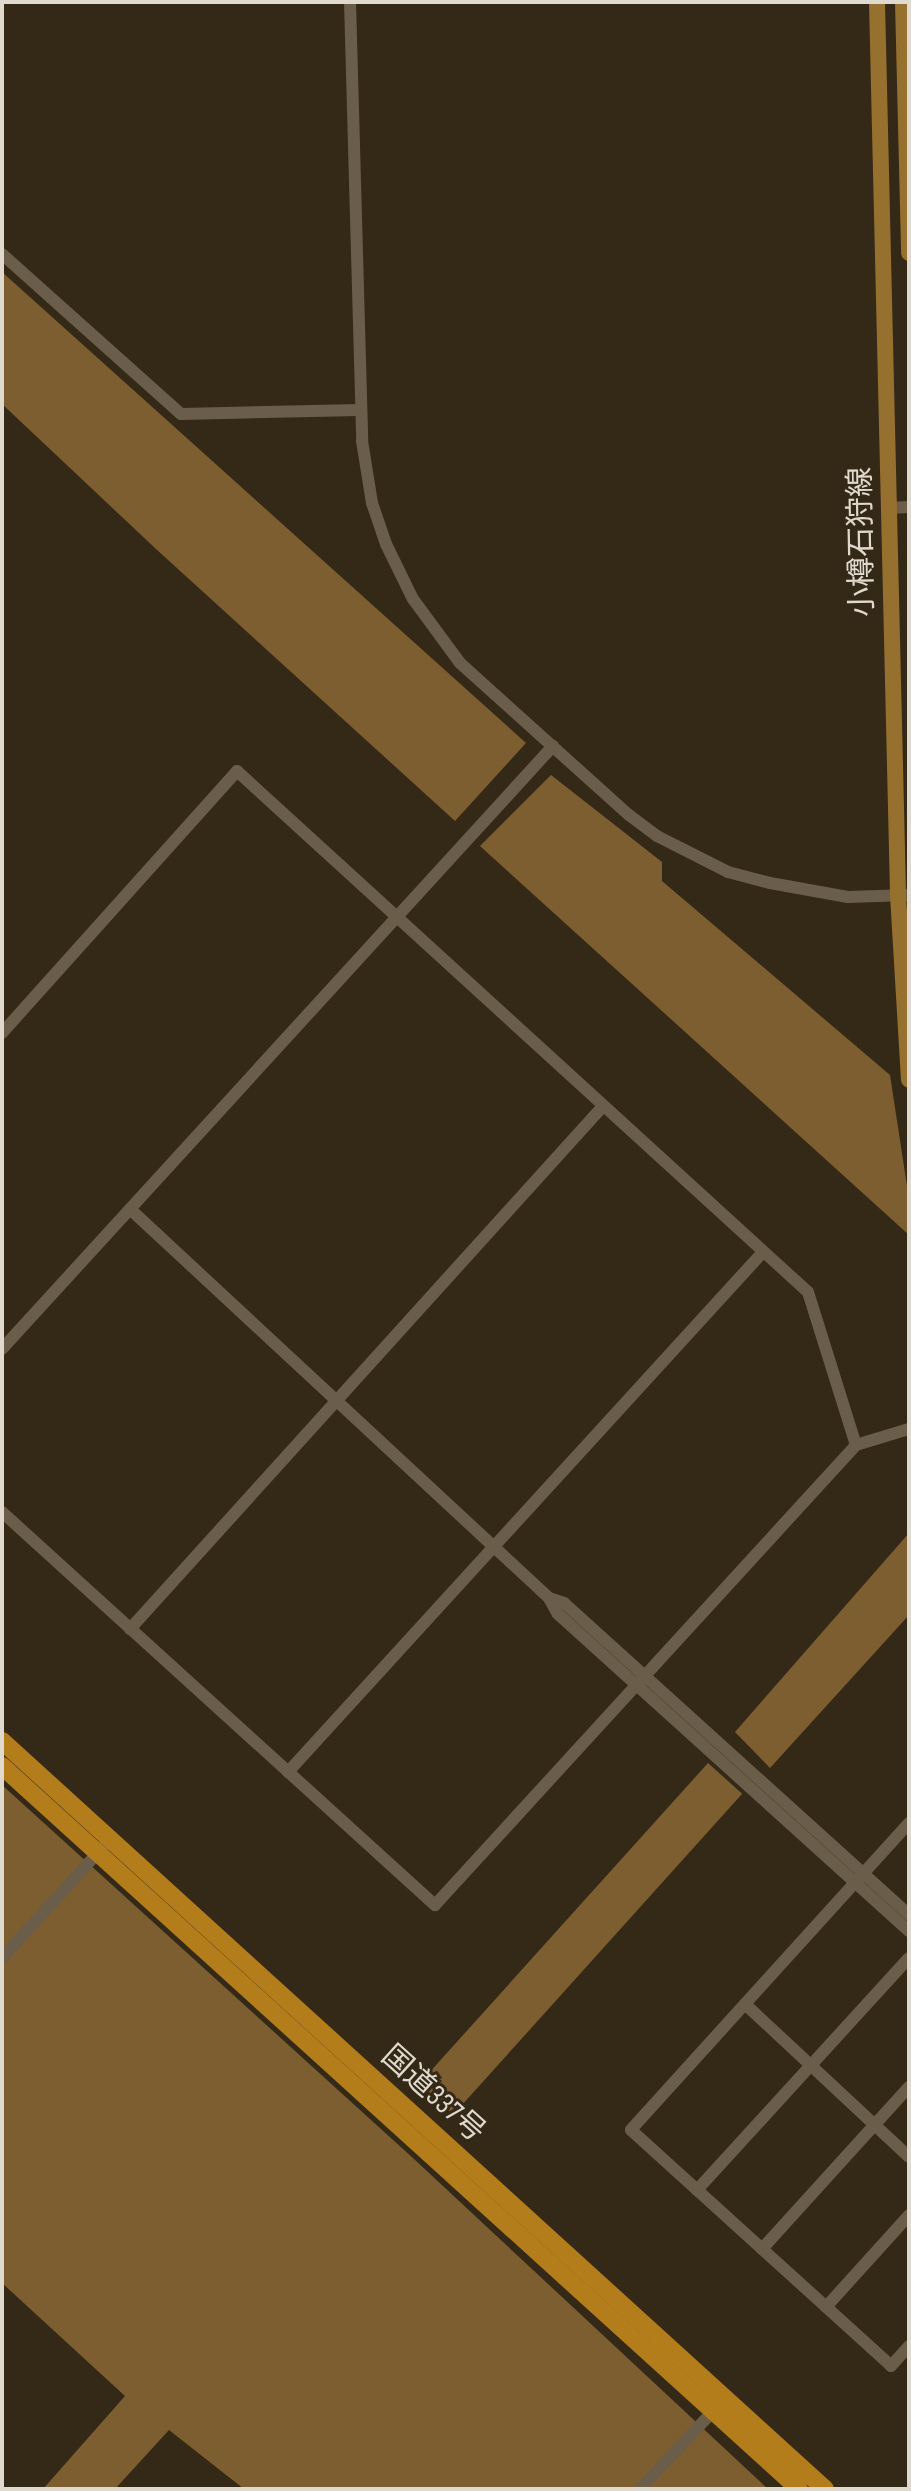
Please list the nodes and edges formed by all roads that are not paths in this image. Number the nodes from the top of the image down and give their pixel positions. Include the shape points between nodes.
1 (350, 2) edge
2 (877, 2) edge
3 (903, 2) edge
4 (909, 253) edge
5 (2, 254) edge
6 (359, 410) junction
7 (909, 507) edge
8 (889, 508) junction
9 (553, 746) junction
10 (904, 895) edge
11 (397, 917) junction
12 (2, 1033) edge
13 (909, 1080) edge
14 (603, 1106) junction
15 (130, 1209) junction
16 (763, 1252) junction
17 (2, 1349) edge
18 (335, 1399) junction
19 (909, 1429) edge
20 (856, 1445) junction
21 (2, 1512) edge
22 (494, 1546) junction
23 (130, 1629) junction
24 (642, 1681) junction
25 (2, 1741) edge
26 (2, 1766) edge
27 (288, 1772) junction
28 (909, 1823) edge
29 (111, 1838) junction
30 (97, 1853) junction
31 (859, 1878) junction
32 (909, 1915) edge
33 (909, 1931) edge
34 (2, 1958) edge
35 (909, 1958) edge
36 (745, 2004) junction
37 (810, 2065) junction
38 (909, 2087) edge
39 (875, 2125) junction
40 (909, 2157) edge
41 (697, 2190) junction
42 (909, 2215) edge
43 (762, 2249) junction
44 (826, 2307) junction
45 (909, 2346) edge
46 (718, 2405) junction
47 (640, 2489) edge
48 (799, 2489) edge
49 (825, 2489) edge

1 - 6 street
2 - 8 main road, 小樽石狩線
3 - 4 main road
5 - 6 street via 181,414
6 - 9 street via 372,503 413,599 460,663
7 - 8 street
8 - 10 main road, 小樽石狩線
9 - 10 street via 657,836 728,872 809,892
9 - 11 street
10 - 13 main road, 小樽石狩線
11 - 12 street via 237,771
11 - 14 street
11 - 15 street
14 - 16 street
14 - 18 street
15 - 17 street
15 - 18 street
16 - 20 street via 814,1303
16 - 22 street
18 - 22 street
18 - 23 street
19 - 20 street
20 - 24 street
21 - 23 street
22 - 24 street via 549,1598 564,1603
22 - 27 street
23 - 27 street
24 - 27 street via 435,1905
24 - 31 street
25 - 29 highway, 国道337号
26 - 30 highway, 国道337号
28 - 31 street
29 - 30 street
29 - 46 highway, 国道337号
30 - 34 street
30 - 46 highway, 国道337号
31 - 32 street
31 - 33 street
31 - 36 street
35 - 37 street
36 - 37 street
36 - 41 street via 631,2130
37 - 39 street
37 - 41 street
38 - 39 street
39 - 40 street
39 - 43 street
41 - 43 street
42 - 44 street
43 - 44 street
44 - 45 street via 891,2366
46 - 47 street
46 - 48 highway, 国道337号
46 - 49 highway, 国道337号

